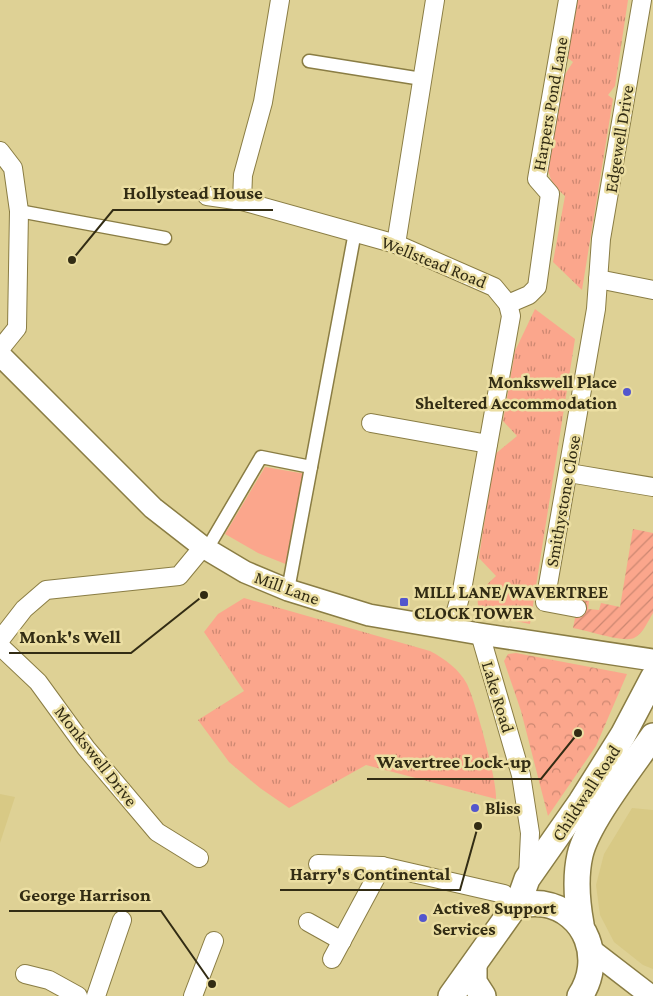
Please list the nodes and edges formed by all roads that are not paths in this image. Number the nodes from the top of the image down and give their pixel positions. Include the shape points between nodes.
1 (280, 0) edge
2 (435, 0) edge
3 (568, 0) edge
4 (642, 0) edge
5 (309, 61) dead end
6 (422, 79) junction
7 (0, 151) edge
8 (207, 196) dead end
9 (242, 202) junction
10 (19, 210) junction
11 (355, 232) junction
12 (165, 238) dead end
13 (396, 244) junction
14 (598, 279) junction
15 (653, 290) edge
16 (508, 304) junction
17 (0, 349) edge
18 (0, 355) edge
19 (371, 423) dead end
20 (488, 444) junction
21 (311, 466) junction
22 (569, 473) junction
23 (653, 487) edge
24 (205, 548) junction
25 (288, 590) junction
26 (577, 608) dead end
27 (452, 629) junction
28 (480, 634) junction
29 (0, 640) edge
30 (0, 646) edge
31 (653, 660) edge
32 (653, 678) edge
33 (653, 736) edge
34 (199, 858) dead end
35 (318, 864) dead end
36 (382, 866) junction
37 (527, 879) junction
38 (515, 908) junction
39 (122, 920) dead end
40 (308, 922) dead end
41 (581, 924) junction
42 (214, 941) dead end
43 (342, 941) junction
44 (590, 949) junction
45 (332, 959) dead end
46 (474, 966) junction
47 (25, 974) dead end
48 (78, 996) edge
49 (96, 996) edge
50 (193, 996) edge
51 (451, 996) edge
52 (484, 996) edge
53 (580, 996) edge
54 (652, 996) edge

1 - 9 street via 263,102 243,175
2 - 6 street
3 - 16 street, Harpers Pond Lane via 537,180 550,194 538,287 529,295
4 - 14 street, Edgewell Drive
5 - 6 street
6 - 13 street
7 - 10 street via 14,168
8 - 9 street, Wellstead Road
9 - 11 street, Wellstead Road
10 - 12 street
10 - 17 street via 17,328
11 - 13 street, Wellstead Road
11 - 21 street
13 - 16 street, Wellstead Road via 494,287
14 - 15 street
14 - 22 street, Smithystone Close
16 - 20 street via 511,316
18 - 24 street, Mill Lane via 146,501
19 - 20 street
20 - 27 street
21 - 24 street via 260,457
21 - 25 street
22 - 23 street
22 - 26 street, Smithystone Close via 545,602
24 - 25 street, Mill Lane via 245,572
24 - 29 street via 179,576 46,590 24,609
25 - 27 street, Mill Lane via 369,615
27 - 28 street, Mill Lane
28 - 31 street, Mill Lane
28 - 37 street, Lake Road via 521,775 530,833
30 - 34 street, Monkswell Drive via 38,682 86,748 157,832
32 - 37 main road, Childwall Road via 624,735
33 - 41 main road, Childwall Road via 591,829 580,854 577,904
35 - 36 street
36 - 38 street via 504,894
36 - 43 street
37 - 38 main road, Childwall Road
38 - 41 main road via 536,903 552,906
38 - 46 main road, Childwall Road
39 - 49 street
40 - 43 street
41 - 44 main road, Childwall Road
42 - 50 street
43 - 45 street
44 - 53 main road via 590,969 586,987
44 - 54 street
46 - 51 main road, Childwall Road
46 - 52 main road via 474,982
47 - 48 street via 49,980

